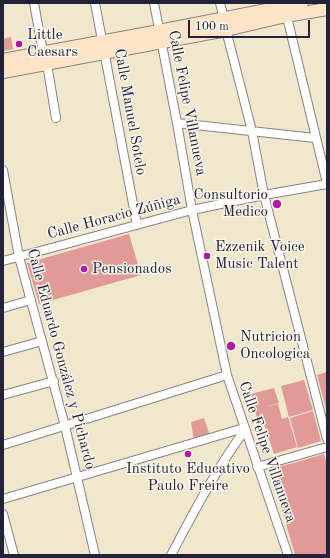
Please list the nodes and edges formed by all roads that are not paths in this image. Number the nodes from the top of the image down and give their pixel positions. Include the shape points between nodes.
1 (34, 3) edge
2 (95, 3) edge
3 (154, 3) edge
4 (220, 3) edge
5 (302, 3) edge
6 (285, 9) edge
7 (327, 9) edge
8 (225, 25) junction
9 (161, 37) junction
10 (104, 47) junction
11 (44, 52) junction
12 (3, 60) edge
13 (47, 64) junction
14 (3, 72) edge
15 (56, 118) dead end
16 (177, 123) junction
17 (252, 131) junction
18 (315, 138) junction
19 (3, 170) edge
20 (327, 183) edge
21 (264, 195) junction
22 (192, 210) junction
23 (136, 225) junction
24 (19, 257) junction
25 (3, 261) edge
26 (31, 300) junction
27 (3, 308) edge
28 (42, 341) junction
29 (3, 352) edge
30 (227, 375) junction
31 (54, 381) junction
32 (3, 395) edge
33 (65, 426) junction
34 (244, 429) junction
35 (327, 439) edge
36 (3, 445) edge
37 (327, 447) edge
38 (257, 467) junction
39 (78, 477) junction
40 (3, 499) edge
41 (3, 514) edge
42 (14, 555) edge
43 (95, 555) edge
44 (171, 555) edge
45 (287, 555) edge

1 - 11 street
2 - 10 street, Calle Manuel Sotelo
3 - 9 street, Calle Felipe Villanueva
4 - 8 street
5 - 6 main road
6 - 7 main road
6 - 8 main road
6 - 18 street
8 - 9 main road
8 - 17 street
9 - 10 main road
9 - 16 street, Calle Felipe Villanueva
10 - 11 main road
10 - 13 main road
10 - 23 street, Calle Manuel Sotelo
11 - 12 main road
11 - 13 street
13 - 14 main road
13 - 15 street
16 - 17 street
16 - 22 street, Calle Felipe Villanueva
17 - 18 street
17 - 21 street
18 - 20 street
19 - 24 street, Calle Eduardo González y Pichardo
20 - 21 street, Calle Horacio Zúñiga
21 - 22 street, Calle Horacio Zúñiga
21 - 35 street
22 - 23 street, Calle Horacio Zúñiga
22 - 30 street, Calle Felipe Villanueva
23 - 24 street, Calle Horacio Zúñiga
24 - 25 street, Calle Horacio Zúñiga
24 - 26 street, Calle Eduardo González y Pichardo
26 - 27 street
26 - 28 street, Calle Eduardo González y Pichardo
28 - 29 street
28 - 31 street, Calle Eduardo González y Pichardo
30 - 33 street
30 - 34 street, Calle Felipe Villanueva
31 - 32 street
31 - 33 street, Calle Eduardo González y Pichardo
33 - 36 street
33 - 39 street, Calle Eduardo González y Pichardo
34 - 38 street, Calle Felipe Villanueva
34 - 39 street
34 - 44 street
37 - 38 street
38 - 45 street, Calle Felipe Villanueva
39 - 40 street
39 - 43 street, Calle Eduardo González y Pichardo
41 - 42 street

